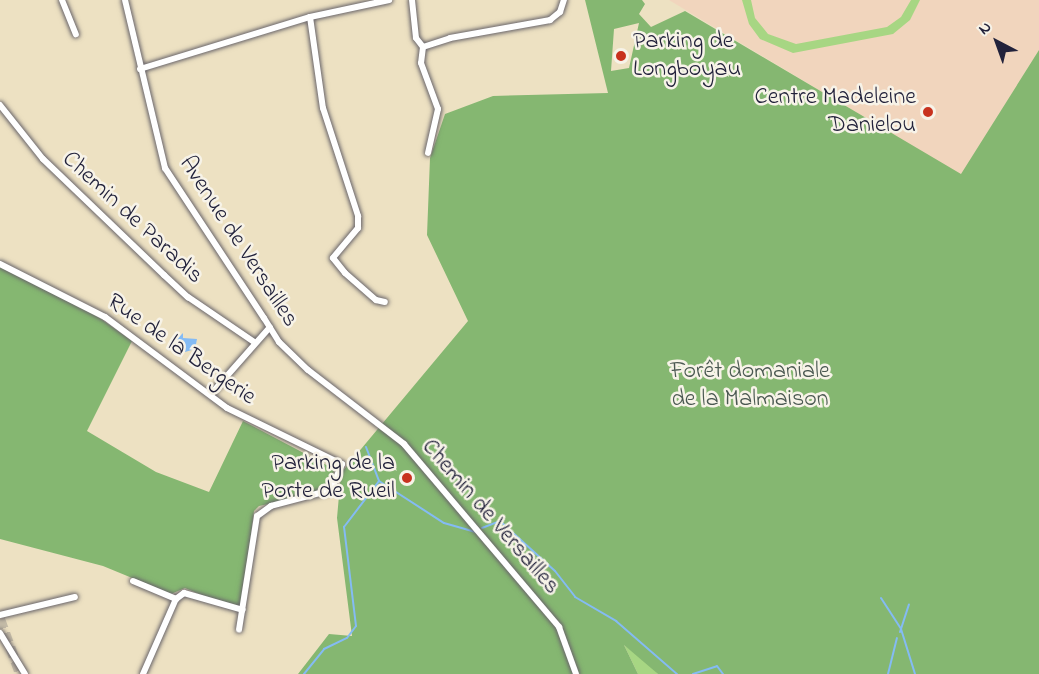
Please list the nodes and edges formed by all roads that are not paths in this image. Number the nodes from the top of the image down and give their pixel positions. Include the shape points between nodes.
1 (62, 0) edge
2 (125, 0) edge
3 (389, 0) edge
4 (412, 0) edge
5 (564, 0) edge
6 (310, 17) junction
7 (76, 34) dead end
8 (423, 47) junction
9 (140, 69) junction
10 (0, 105) edge
11 (428, 153) dead end
12 (0, 264) edge
13 (385, 302) dead end
14 (270, 327) junction
15 (255, 342) junction
16 (211, 394) junction
17 (352, 403) joint
18 (133, 581) dead end
19 (75, 597) dead end
20 (176, 599) junction
21 (243, 610) junction
22 (0, 615) edge
23 (239, 630) dead end
24 (0, 633) edge
25 (25, 674) edge
26 (143, 674) edge
27 (576, 674) edge

1 - 7 street
2 - 9 street, Avenue de Versailles
3 - 6 street
4 - 8 street via 416,38
5 - 8 street via 560,12 550,20 450,38
6 - 9 street
6 - 13 street via 323,108 358,216 358,228 333,258 376,300
8 - 11 street via 421,63 438,109
9 - 14 street, Avenue de Versailles via 165,168
10 - 15 street, Chemin de Paradis via 43,159 164,275 188,297
12 - 16 street, Rue de la Bergerie via 105,317
14 - 15 street
14 - 17 street, Avenue de Versailles via 308,370
15 - 16 street
16 - 21 street, Rue de la Bergerie via 261,428 342,464 331,490 271,506 257,516
17 - 27 street, Chemin de Versailles via 404,444 518,576 559,627
18 - 20 street
19 - 22 street
20 - 21 street via 190,593 234,611
20 - 26 street
21 - 23 street
24 - 25 street

